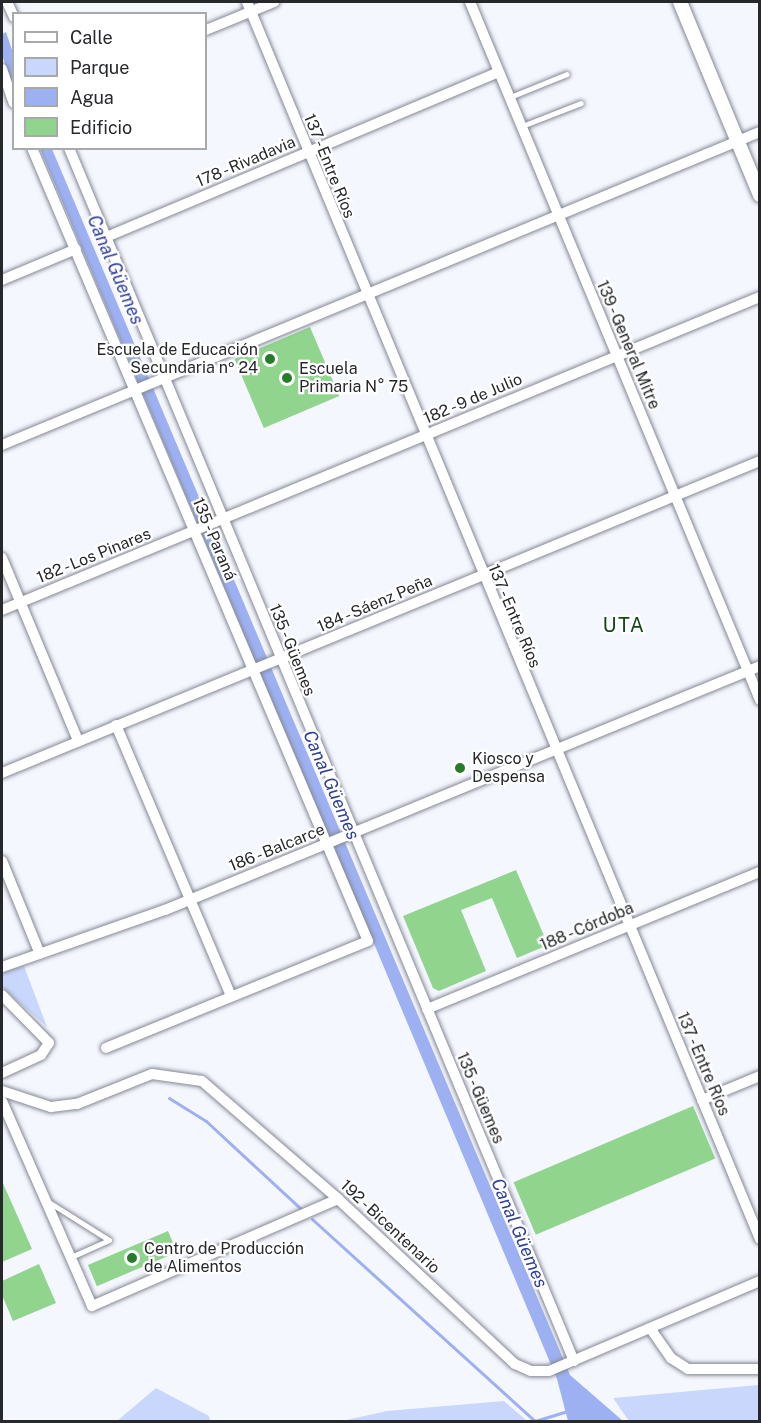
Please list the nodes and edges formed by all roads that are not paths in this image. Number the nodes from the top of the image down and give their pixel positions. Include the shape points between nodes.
1 (7, 2) edge
2 (274, 2) edge
3 (470, 2) edge
4 (680, 2) edge
5 (249, 6) edge
6 (2, 13) edge
7 (207, 29) edge
8 (2, 69) edge
9 (498, 72) junction
10 (567, 74) dead end
11 (12, 97) edge
12 (508, 97) junction
13 (581, 103) dead end
14 (520, 127) junction
15 (759, 132) edge
16 (736, 138) junction
17 (33, 150) edge
18 (70, 150) edge
19 (307, 153) junction
20 (759, 195) edge
21 (556, 214) junction
22 (104, 238) junction
23 (75, 249) junction
24 (2, 280) edge
25 (365, 295) junction
26 (759, 297) edge
27 (617, 356) junction
28 (160, 380) junction
29 (137, 391) junction
30 (424, 435) junction
31 (2, 445) edge
32 (759, 461) edge
33 (675, 497) junction
34 (221, 521) junction
35 (196, 531) junction
36 (2, 558) edge
37 (482, 576) junction
38 (20, 602) junction
39 (2, 610) edge
40 (276, 661) junction
41 (759, 666) edge
42 (256, 670) junction
43 (748, 671) junction
44 (759, 700) edge
45 (116, 725) junction
46 (78, 741) junction
47 (554, 750) junction
48 (2, 773) edge
49 (350, 835) junction
50 (329, 843) junction
51 (2, 861) edge
52 (759, 872) edge
53 (188, 900) junction
54 (628, 926) junction
55 (40, 954) junction
56 (2, 968) edge
57 (2, 995) edge
58 (231, 996) junction
59 (426, 1009) junction
60 (106, 1048) dead end
61 (2, 1073) edge
62 (759, 1076) edge
63 (2, 1091) edge
64 (702, 1100) junction
65 (2, 1101) edge
66 (338, 1199) junction
67 (45, 1200) junction
68 (759, 1239) edge
69 (71, 1257) junction
70 (759, 1281) edge
71 (650, 1328) junction
72 (572, 1361) junction
73 (759, 1369) edge

1 - 6 street
2 - 5 street
3 - 9 street, 139 - General Mitre
4 - 16 street
5 - 7 street
5 - 19 street, 137 - Entre Ríos
8 - 11 street
9 - 12 street, 139 - General Mitre
9 - 19 street, 178 - Rivadavia
10 - 12 lane
12 - 14 street, 139 - General Mitre
13 - 14 lane
14 - 21 street, 139 - General Mitre
15 - 16 street
16 - 20 street
16 - 21 street
17 - 23 street, 135 - Paraná
18 - 22 street, 135 - Güemes
19 - 22 street, 178 - Rivadavia
19 - 25 street, 137 - Entre Ríos
21 - 25 street
21 - 27 street, 139 - General Mitre
22 - 28 street, 135 - Güemes
23 - 24 street
23 - 29 street, 135 - Paraná
25 - 28 street
25 - 30 street, 137 - Entre Ríos
26 - 27 street, 182 - 9 de Julio
27 - 30 street, 182 - 9 de Julio
27 - 33 street, 139 - General Mitre
28 - 29 street
28 - 34 street, 135 - Güemes
29 - 31 street
29 - 35 street, 135 - Paraná
30 - 34 street, 182 - 9 de Julio
30 - 37 street, 137 - Entre Ríos
32 - 33 street, 184 - Sáenz Peña
33 - 37 street, 184 - Sáenz Peña
33 - 43 street, 139 - General Mitre
34 - 35 street, 182 - 9 de Julio
34 - 40 street, 135 - Güemes
35 - 38 street, 182 - Los Pinares
35 - 42 street, 135 - Paraná
36 - 38 street
37 - 40 street, 184 - Sáenz Peña
37 - 47 street, 137 - Entre Ríos
38 - 39 street, 182 - Los Pinares
38 - 46 street
40 - 42 street, 184 - Sáenz Peña
40 - 49 street, 135 - Güemes
41 - 43 street, 186 - Balcarce
42 - 45 street, 184 - Sáenz Peña
42 - 50 street, 135 - Paraná
43 - 44 street, 139 - General Mitre
43 - 47 street, 186 - Balcarce
45 - 46 street, 184 - Sáenz Peña
45 - 53 street
46 - 48 street, 184 - Sáenz Peña
47 - 49 street, 186 - Balcarce
47 - 54 street, 137 - Entre Ríos
49 - 50 street, 186 - Balcarce
49 - 59 street, 135 - Güemes
50 - 53 street, 186 - Balcarce
50 - 58 street, 135 - Paraná via 368,941
51 - 55 street
52 - 54 street, 188 - Córdoba
53 - 55 street, 186 - Balcarce
53 - 58 street
54 - 59 street, 188 - Córdoba
54 - 64 street, 137 - Entre Ríos
55 - 56 street, 186 - Balcarce
57 - 61 street via 48,1039 41,1055
58 - 60 street
59 - 72 street, 135 - Güemes
62 - 64 street
63 - 66 street, 192 - Bicentenario via 36,1105 65,1107 152,1074 190,1076 227,1099
64 - 68 street, 137 - Entre Ríos
65 - 67 street
66 - 69 street via 92,1306
66 - 72 street, 192 - Bicentenario via 515,1364 531,1371 549,1371
67 - 69 street
67 - 69 lane via 109,1240
70 - 71 street, 192 - Bicentenario
71 - 72 street, 192 - Bicentenario
71 - 73 street via 671,1358 688,1370

